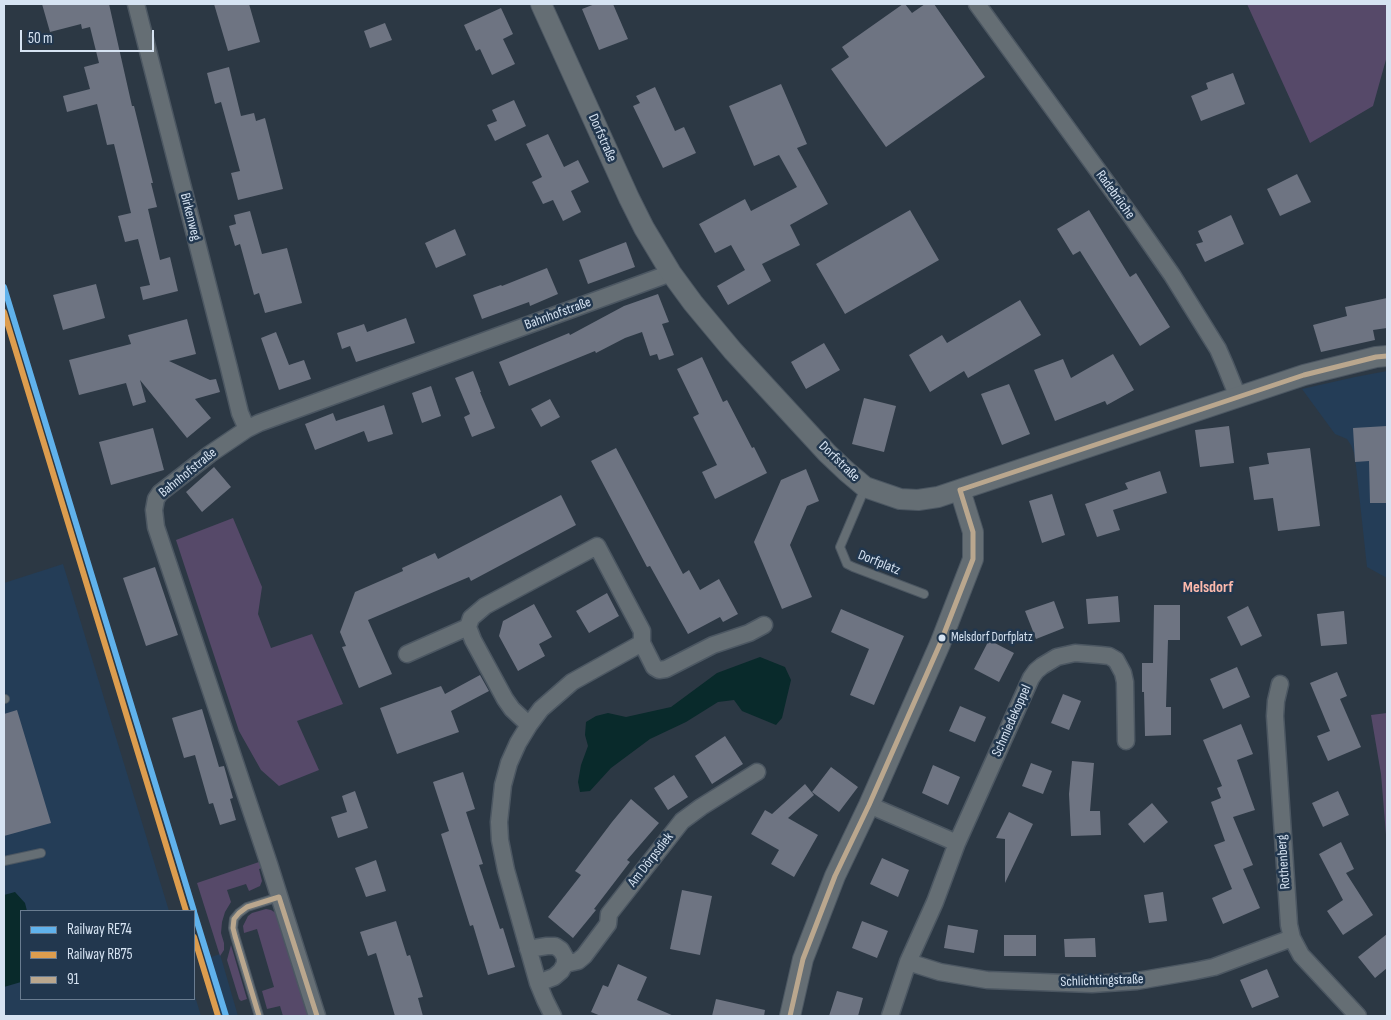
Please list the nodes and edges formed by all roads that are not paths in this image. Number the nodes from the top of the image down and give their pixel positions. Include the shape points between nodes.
1 (136, 4) edge
2 (541, 4) edge
3 (977, 4) edge
4 (671, 273) junction
5 (1387, 356) edge
6 (1238, 397) junction
7 (247, 429) junction
8 (865, 487) junction
9 (960, 490) junction
10 (924, 594) dead end
11 (764, 625) dead end
12 (468, 627) junction
13 (642, 643) junction
14 (407, 654) dead end
15 (1280, 684) dead end
16 (529, 725) junction
17 (1126, 741) dead end
18 (756, 772) dead end
19 (869, 804) junction
20 (957, 843) junction
21 (41, 853) dead end
22 (4, 861) edge
23 (279, 897) junction
24 (1292, 938) junction
25 (528, 949) junction
26 (908, 962) junction
27 (565, 964) junction
28 (538, 983) junction
29 (259, 1016) edge
30 (317, 1016) edge
31 (553, 1016) edge
32 (790, 1016) edge
33 (890, 1016) edge
34 (1358, 1016) edge

1 - 7 street, Birkenweg via 228,368
2 - 4 street, Dorfstraße via 629,198
3 - 6 street, Radebrüche via 1172,275 1218,349
4 - 7 street, Bahnhofstraße
4 - 8 street, Dorfstraße via 733,351 827,452
5 - 6 street, Dorfstraße via 1304,375
6 - 9 street, Dorfstraße
7 - 23 street, Bahnhofstraße via 160,493 154,510 156,527
8 - 9 street, Dorfstraße via 900,499 918,500
8 - 10 lane, Dorfplatz via 840,547 847,564
9 - 19 street via 973,532 973,559 940,644
11 - 13 street via 712,645 666,669 654,668
12 - 13 street via 470,618 486,606 596,546 642,631
12 - 14 street
12 - 16 street via 505,699
13 - 16 street via 558,692
15 - 24 street, Rothenberg via 1275,716 1287,913
16 - 25 street via 509,763 499,822 506,870
17 - 20 street, Schmiedekoppel via 1125,682 1116,660 1109,656 1075,653 1046,663 1031,678
18 - 27 street, Am Dörpsdiek via 682,821 609,914 608,924 584,956
19 - 20 street
19 - 32 street via 835,876 803,959
20 - 26 street, Schmiedekoppel
21 - 22 lane
23 - 29 lane via 247,907 234,920 235,936
23 - 30 street, Bahnhofstraße
24 - 26 street, Schlichtingstraße via 1214,967 1137,982 1092,984 987,980 940,972
24 - 34 street, Rothenberg via 1309,966
25 - 27 street via 555,946 565,957
25 - 28 street
26 - 33 street, Schmiedekoppel
27 - 28 street, Am Dörpsdiek via 554,977
28 - 31 street

